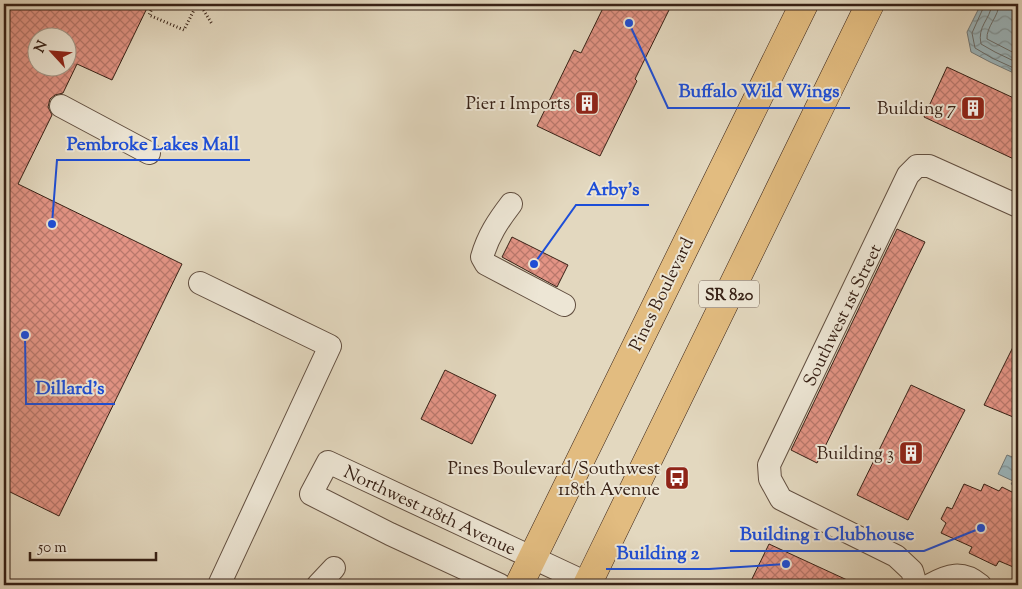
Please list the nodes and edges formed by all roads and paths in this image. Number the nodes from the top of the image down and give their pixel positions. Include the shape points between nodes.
1 (154, 4) edge
2 (199, 4) edge
3 (804, 4) edge
4 (870, 4) edge
5 (212, 24) dead end
6 (61, 106) dead end
7 (149, 153) dead end
8 (512, 204) dead end
9 (1018, 206) edge
10 (200, 283) dead end
11 (564, 305) dead end
12 (532, 558) junction
13 (334, 568) dead end
14 (219, 585) edge
15 (318, 585) edge
16 (500, 585) edge
17 (519, 585) edge
18 (589, 585) edge
19 (916, 585) edge
20 (930, 585) edge
21 (980, 585) edge

1 - 2 path via 149,15 184,30
2 - 5 path
3 - 12 highway, Pines Boulevard
4 - 18 highway, SR 820
6 - 7 street
8 - 11 street via 495,225 485,246 482,256 486,264
9 - 19 street, Southwest 1st Street via 929,166 917,166 908,175 769,465 770,479 781,499 896,556 912,571
10 - 14 street via 330,346
12 - 16 street, Northwest 118th Avenue via 328,462 311,494
12 - 17 highway, Pines Boulevard
12 - 18 street, Northwest 118th Avenue
13 - 15 street
20 - 21 street via 946,576 958,575

